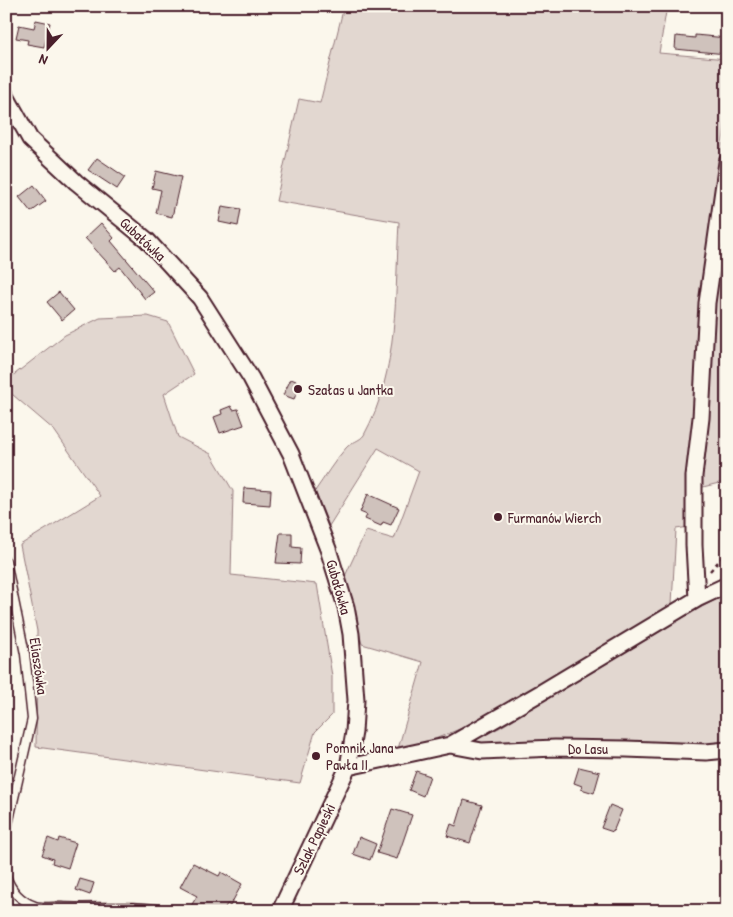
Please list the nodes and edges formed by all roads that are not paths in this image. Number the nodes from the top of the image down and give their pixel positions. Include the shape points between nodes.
1 (6, 96) edge
2 (727, 162) edge
3 (6, 561) edge
4 (727, 585) edge
5 (697, 599) junction
6 (450, 745) junction
7 (727, 750) edge
8 (348, 767) junction
9 (6, 833) edge
10 (6, 876) edge
11 (165, 911) edge
12 (280, 911) edge

1 - 8 street, Gubałówka via 30,139 147,240 200,298 252,378 291,454 319,524 346,607 351,634 356,700
2 - 5 street via 707,302 701,418 694,476
3 - 9 lane, Eliaszówka via 25,654 32,719
4 - 5 street
5 - 6 street
6 - 7 street, Do Lasu via 482,751 555,748
6 - 8 street
8 - 12 street, Szlak Papieski
10 - 11 lane via 23,900 37,906

